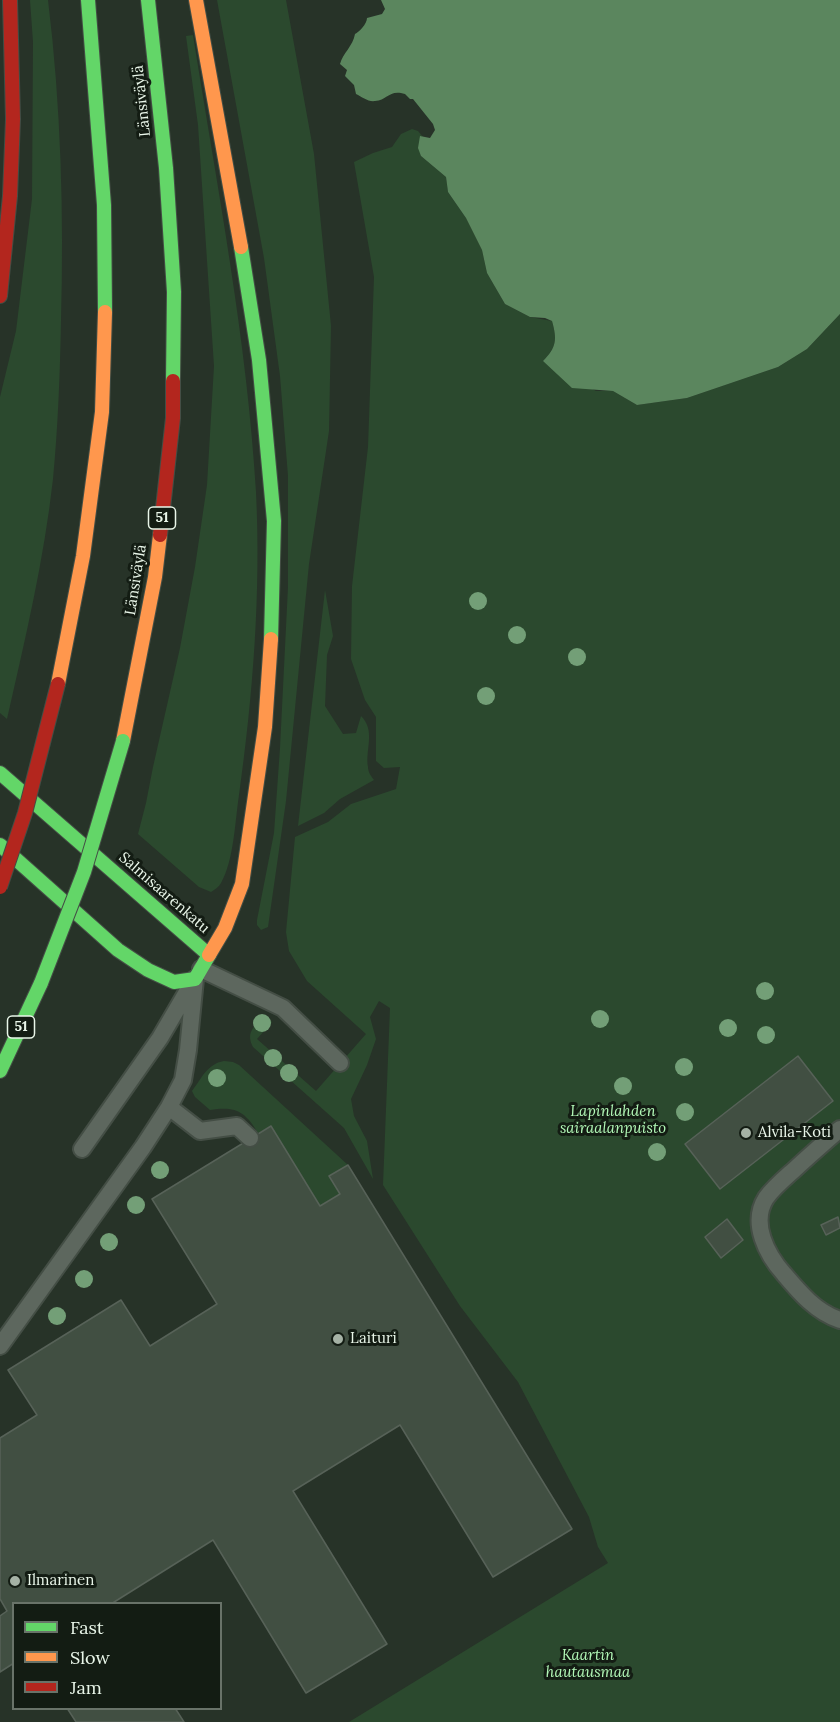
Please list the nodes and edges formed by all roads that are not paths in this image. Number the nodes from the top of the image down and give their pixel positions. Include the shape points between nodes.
1 (10, 0) edge
2 (88, 0) edge
3 (148, 0) edge
4 (196, 0) edge
5 (0, 296) edge
6 (0, 773) edge
7 (0, 845) edge
8 (0, 887) edge
9 (202, 968) junction
10 (340, 1063) dead end
11 (0, 1071) edge
12 (169, 1107) junction
13 (840, 1129) edge
14 (250, 1138) dead end
15 (82, 1149) dead end
16 (840, 1320) edge
17 (0, 1346) edge

1 - 5 main road via 13,130
2 - 8 main road, bridge via 104,205 102,412 83,556 58,684 25,813
3 - 11 main road, Länsiväylä / 51, bridge via 166,168 174,292 173,418 155,577 123,741 84,872 41,983
4 - 9 main road via 259,360 274,520 265,727 242,884 232,912
6 - 9 main road, Salmisaarenkatu
7 - 9 main road via 118,950 148,970 174,981
9 - 10 lane via 283,1008
9 - 12 lane via 183,1080
9 - 15 lane via 160,1038
12 - 14 lane via 200,1131 237,1126
12 - 17 lane
13 - 16 lane via 775,1187 760,1213 762,1237 779,1268 820,1311

